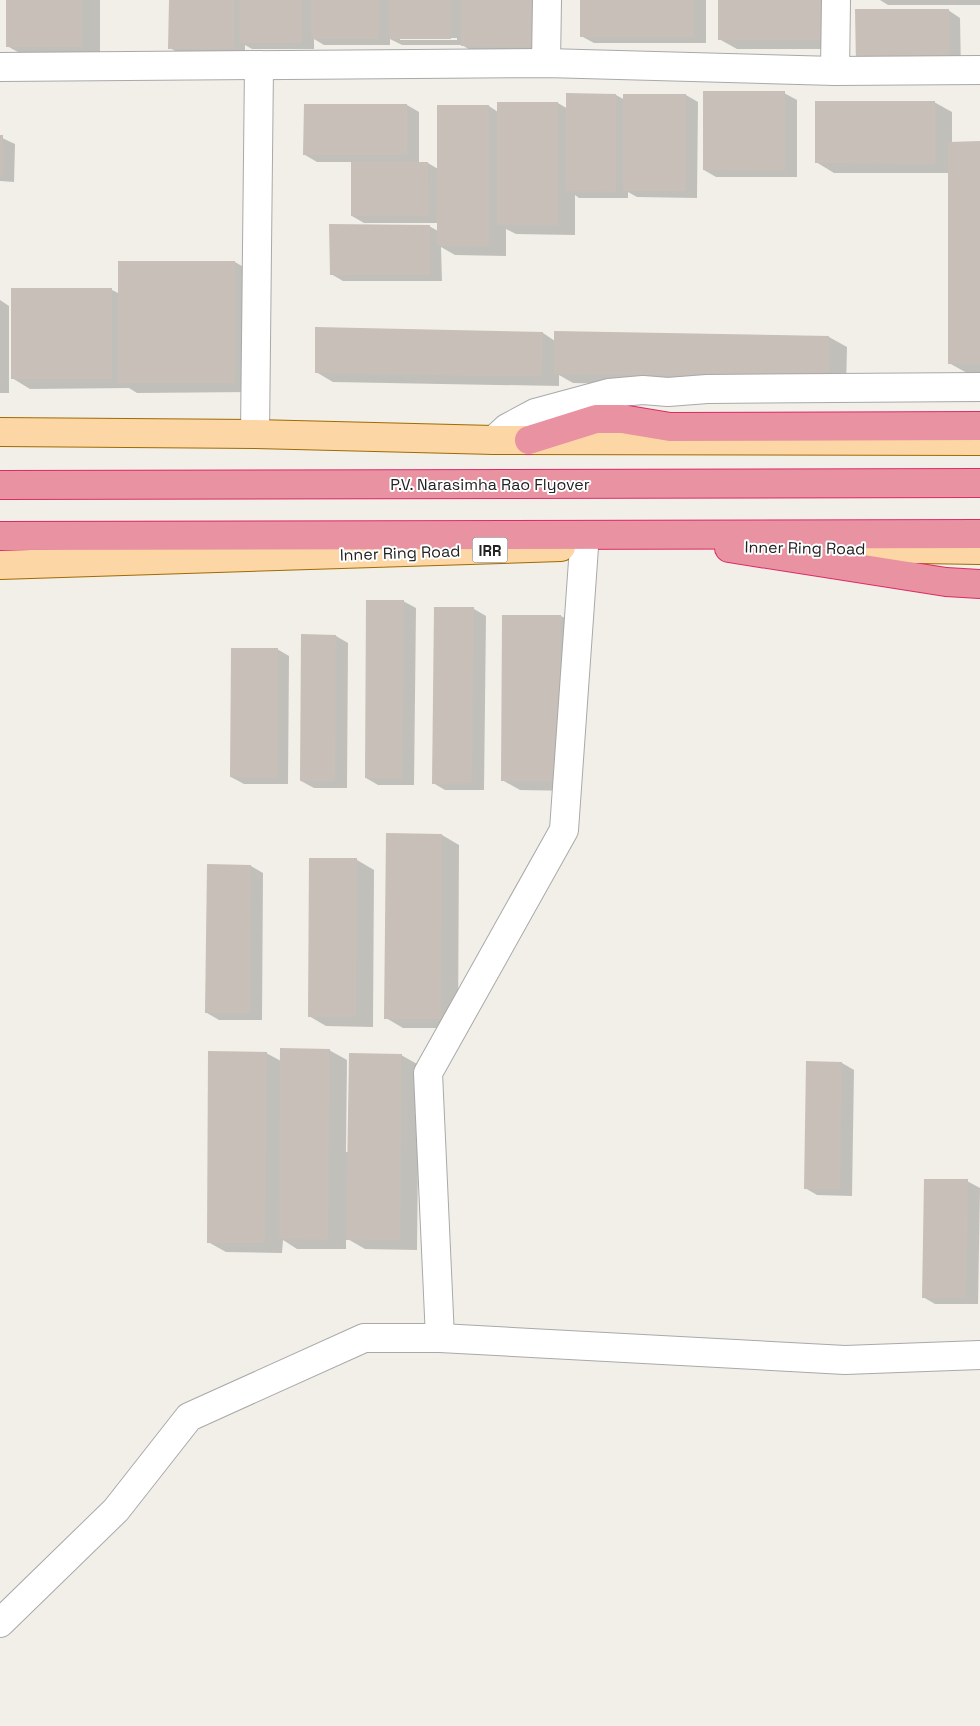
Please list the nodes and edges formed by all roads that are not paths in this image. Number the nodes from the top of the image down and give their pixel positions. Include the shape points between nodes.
1 (547, 0) edge
2 (836, 0) edge
3 (546, 63) junction
4 (259, 65) junction
5 (0, 67) edge
6 (980, 70) edge
7 (836, 71) junction
8 (980, 387) edge
9 (980, 426) edge
10 (0, 432) edge
11 (255, 434) junction
12 (494, 440) junction
13 (529, 440) junction
14 (980, 441) edge
15 (980, 483) edge
16 (0, 485) edge
17 (980, 534) edge
18 (0, 536) edge
19 (717, 546) junction
20 (584, 547) junction
21 (980, 550) edge
22 (0, 565) edge
23 (980, 584) edge
24 (440, 1338) junction
25 (980, 1355) edge
26 (0, 1623) edge

1 - 3 street
2 - 7 street
3 - 4 street
3 - 7 street
4 - 5 street
4 - 11 street
6 - 7 street
8 - 12 street via 608,393 535,413 507,428
9 - 13 highway via 670,427 622,419 596,419
10 - 11 main road
11 - 12 main road
12 - 13 main road
13 - 14 main road
15 - 16 highway, P.V. Narasimha Rao Flyover
17 - 18 highway
19 - 20 main road, Inner Ring Road / IRR
19 - 21 main road, Inner Ring Road / IRR
19 - 23 highway via 946,582
20 - 22 main road, Inner Ring Road / IRR
20 - 24 street via 564,830 428,1073
24 - 25 street via 844,1360
24 - 26 street via 364,1338 189,1417 116,1510

